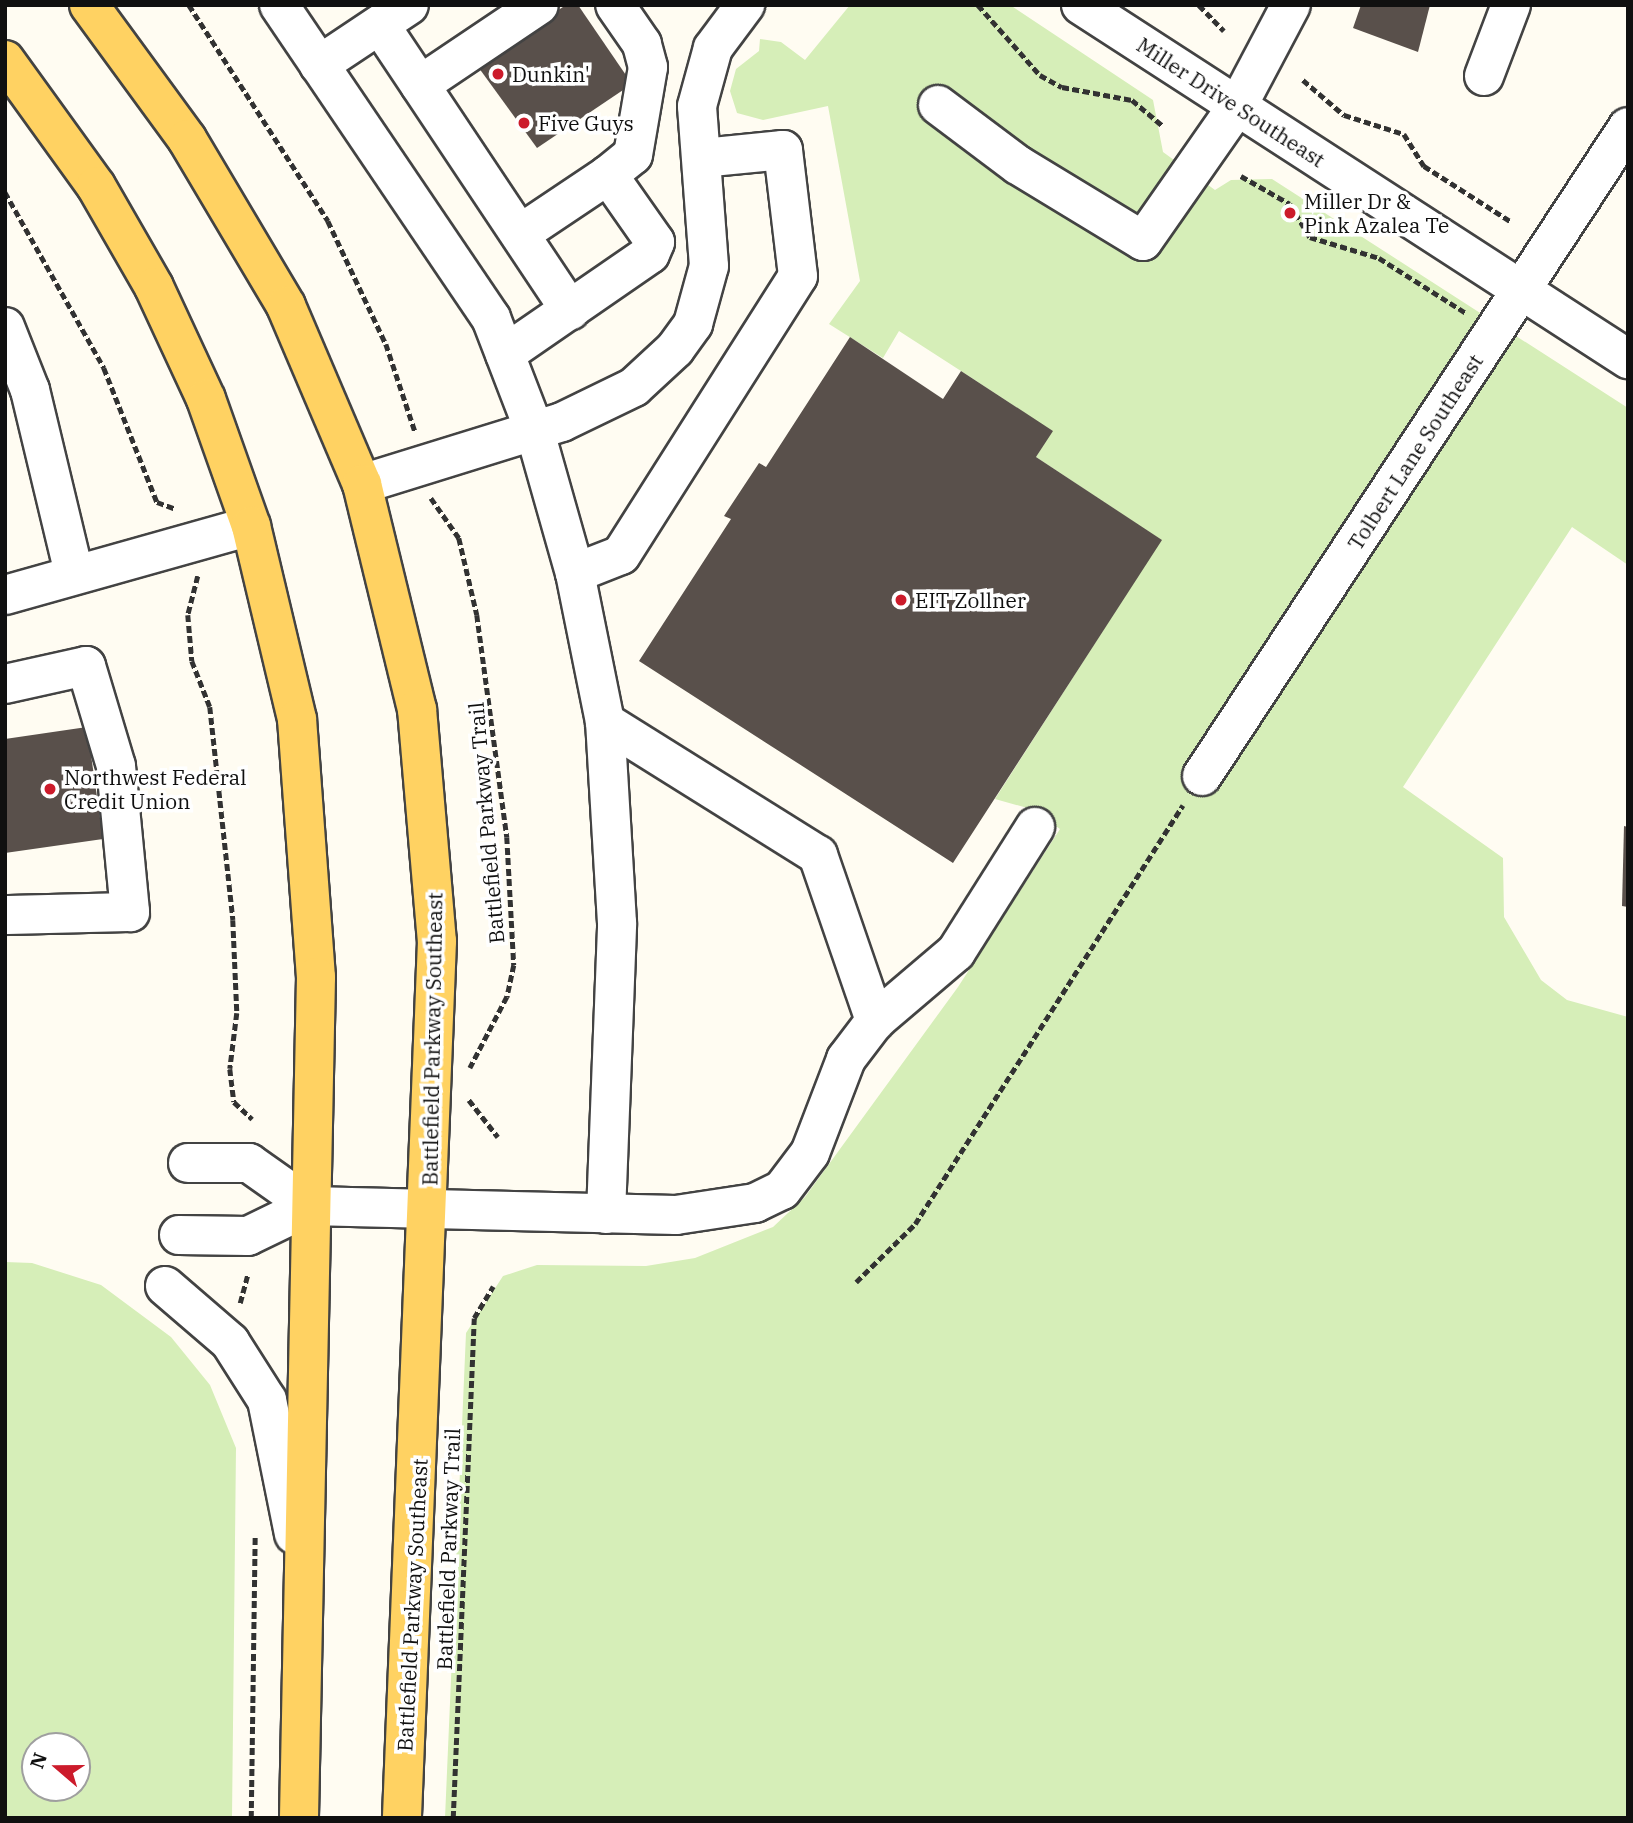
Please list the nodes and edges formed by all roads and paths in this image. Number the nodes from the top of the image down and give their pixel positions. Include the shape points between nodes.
1 (89, 5) edge
2 (189, 5) edge
3 (279, 5) edge
4 (539, 5) edge
5 (615, 5) edge
6 (745, 5) edge
7 (978, 5) edge
8 (1081, 5) edge
9 (1199, 5) edge
10 (1291, 5) edge
11 (1511, 5) edge
12 (395, 15) edge
13 (1224, 31) dead end
14 (5, 60) edge
15 (319, 65) junction
16 (1484, 76) dead end
17 (1303, 80) dead end
18 (420, 85) junction
19 (938, 105) dead end
20 (1238, 105) junction
21 (1162, 125) dead end
22 (1628, 127) edge
23 (703, 158) junction
24 (608, 175) junction
25 (1241, 176) dead end
26 (5, 192) edge
27 (1510, 221) dead end
28 (520, 234) junction
29 (1522, 290) junction
30 (570, 310) junction
31 (1495, 331) junction
32 (9, 337) edge
33 (505, 354) junction
34 (1628, 359) edge
35 (535, 432) junction
36 (415, 442) dead end
37 (362, 484) junction
38 (430, 498) dead end
39 (251, 526) junction
40 (188, 543) junction
41 (74, 573) junction
42 (575, 573) junction
43 (5, 594) edge
44 (5, 684) edge
45 (605, 722) junction
46 (1202, 776) joint
47 (1035, 827) dead end
48 (5, 915) edge
49 (875, 1021) junction
50 (468, 1079) dead end
51 (467, 1088) dead end
52 (252, 1119) dead end
53 (498, 1137) dead end
54 (188, 1163) dead end
55 (310, 1206) junction
56 (430, 1211) junction
57 (606, 1214) junction
58 (179, 1235) dead end
59 (856, 1282) dead end
60 (165, 1286) dead end
61 (493, 1286) dead end
62 (254, 1519) dead end
63 (302, 1590) junction
64 (251, 1818) edge
65 (299, 1818) edge
66 (402, 1818) edge
67 (453, 1818) edge

1 - 37 main road, Battlefield Parkway Southeast via 239,221 286,306
2 - 36 path via 328,221 386,344 415,420
3 - 15 street
4 - 18 street
5 - 24 street via 642,44 648,67 633,155
6 - 23 street via 713,48 703,83 697,106
7 - 21 path via 1040,75 1062,87 1132,100
8 - 20 street, Miller Drive Southeast
9 - 13 path
10 - 20 street
11 - 16 street
12 - 15 street
12 - 18 street
14 - 39 main road via 96,186 154,287 206,399
15 - 33 street via 480,299
17 - 27 path via 1344,115 1404,134 1424,166
18 - 28 street
19 - 20 street via 1018,165 1143,241
20 - 29 street, Miller Drive Southeast
22 - 29 street, Tolbert Lane Southeast
23 - 35 street via 709,267 693,324 655,372 634,387
23 - 42 street via 783,150 798,276 621,555
24 - 28 street
24 - 30 street via 654,242 650,254
25 - 31 path via 1290,204 1310,237 1379,258
26 - 40 path via 104,368 157,502 178,509
28 - 30 street
29 - 31 street, Tolbert Lane Southeast
29 - 34 street, Miller Drive Southeast
30 - 33 street
31 - 46 street, Tolbert Lane Southeast
32 - 41 street
33 - 35 street
35 - 37 street
35 - 42 street
37 - 56 main road, Battlefield Parkway Southeast via 417,709 431,818 437,941
38 - 50 path, Battlefield Parkway Trail via 459,538 477,615 507,837 514,965 507,996 477,1047
39 - 40 street
39 - 55 main road via 306,780 316,977
40 - 41 street
40 - 52 path via 200,583 188,615 192,661 210,707 225,817 237,1013 230,1069 234,1102
41 - 43 street
42 - 45 street
44 - 48 street via 86,666 116,766 130,912
45 - 49 street via 818,855
45 - 57 street via 617,923
46 - 59 path via 915,1224
47 - 49 street via 956,952
49 - 57 street via 846,1059 810,1153 782,1189 755,1203 676,1215
51 - 53 path via 476,1116
54 - 55 street via 249,1163
55 - 56 street
55 - 58 street via 248,1236
55 - 63 main road
56 - 57 street
56 - 66 main road, Battlefield Parkway Southeast
60 - 63 street via 230,1342 267,1400 278,1434
61 - 67 path, Battlefield Parkway Trail via 474,1318
62 - 64 path
63 - 65 main road

